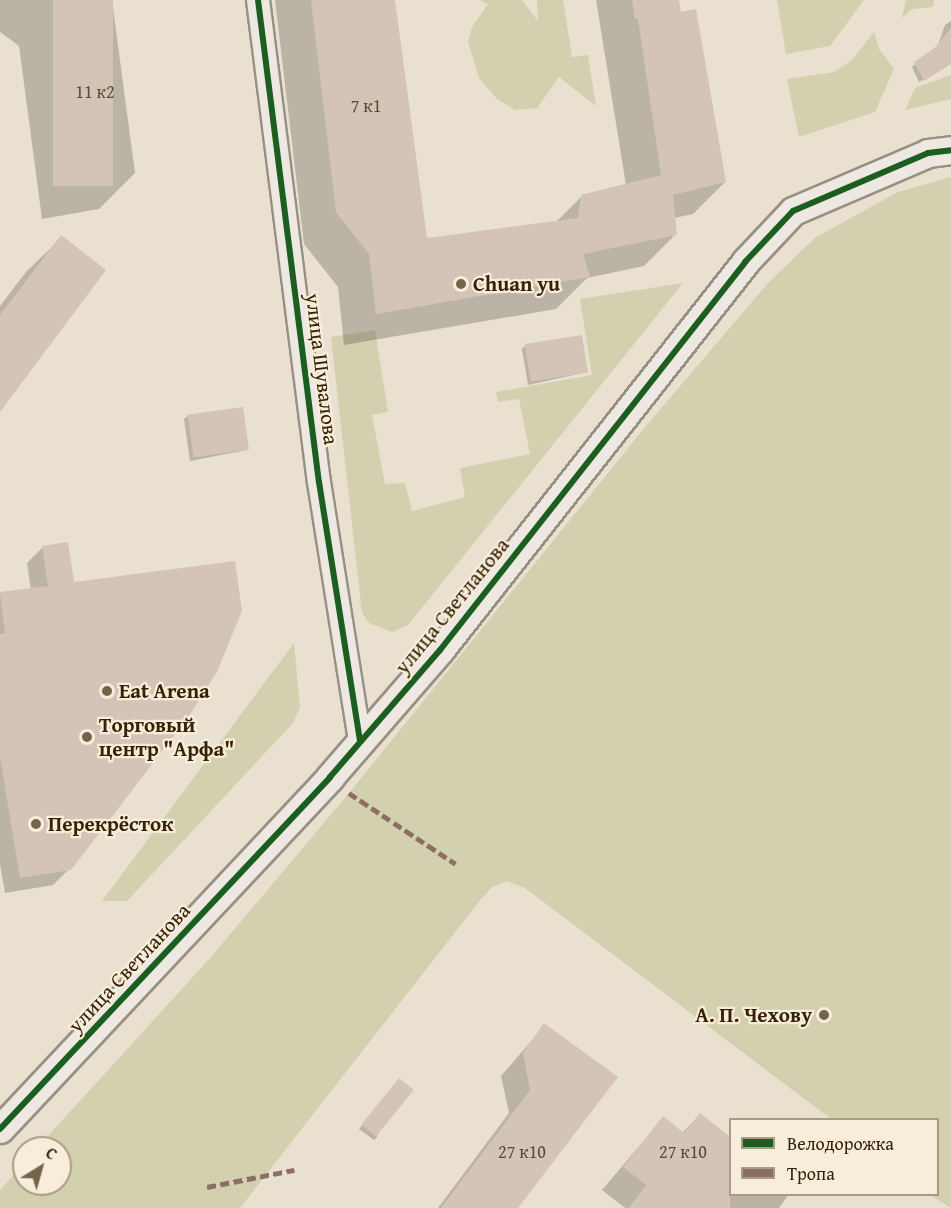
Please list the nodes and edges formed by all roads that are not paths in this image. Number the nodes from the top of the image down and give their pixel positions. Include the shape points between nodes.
1 (258, 0) edge
2 (951, 150) edge
3 (360, 742) junction
4 (0, 1129) edge

1 - 3 street, улица Шувалова via 319,482
2 - 3 street, улица Светланова via 928,153 793,211 745,262 441,650
3 - 4 street, улица Светланова

